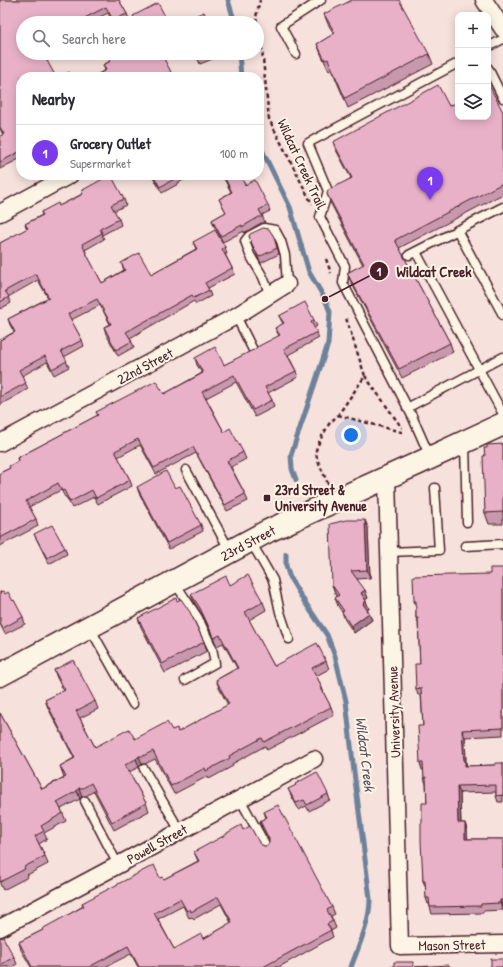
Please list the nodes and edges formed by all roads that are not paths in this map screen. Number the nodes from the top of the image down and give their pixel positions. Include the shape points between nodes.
1 (321, 0) edge
2 (484, 0) edge
3 (503, 29) edge
4 (503, 39) edge
5 (491, 45) edge
6 (296, 54) dead end
7 (455, 65) edge
8 (491, 74) edge
9 (503, 98) edge
10 (61, 180) edge
11 (502, 209) edge
12 (0, 213) edge
13 (457, 230) junction
14 (287, 284) joint
15 (270, 295) junction
16 (503, 315) edge
17 (236, 316) junction
18 (254, 352) edge
19 (503, 357) edge
20 (479, 370) junction
21 (407, 408) junction
22 (503, 414) edge
23 (503, 424) edge
24 (464, 442) junction
25 (0, 443) edge
26 (430, 458) junction
27 (186, 470) dead end
28 (387, 478) junction
29 (435, 488) dead end
30 (467, 522) dead end
31 (259, 536) junction
32 (503, 544) edge
33 (464, 546) dead end
34 (230, 552) junction
35 (389, 552) junction
36 (174, 582) junction
37 (90, 627) junction
38 (289, 639) dead end
39 (1, 672) edge
40 (185, 680) dead end
41 (133, 704) dead end
42 (314, 759) dead end
43 (144, 769) dead end
44 (240, 799) junction
45 (85, 801) dead end
46 (180, 831) junction
47 (266, 848) edge
48 (118, 865) junction
49 (0, 928) edge
50 (503, 944) edge
51 (400, 946) joint

1 - 6 lane via 281,26
2 - 3 street
4 - 5 lane
7 - 21 lane via 308,143 328,191 320,217 345,266 343,283
8 - 9 lane
10 - 12 street
11 - 13 lane
13 - 16 lane
13 - 20 lane via 412,253
14 - 15 street, 22nd Street
14 - 15 lane via 281,241 275,230 264,228 249,236 244,241
15 - 17 street, 22nd Street
17 - 18 lane
17 - 25 street, 22nd Street
19 - 20 lane
20 - 21 lane
20 - 22 lane
21 - 26 lane
23 - 24 main road, 23rd Street
24 - 26 main road, 23rd Street
24 - 30 lane
26 - 28 main road, 23rd Street
27 - 34 lane
28 - 31 main road, 23rd Street
28 - 35 street, University Avenue
29 - 35 lane via 439,550
31 - 34 main road, 23rd Street
31 - 38 lane
32 - 33 lane
34 - 36 main road, 23rd Street
35 - 51 street, University Avenue
36 - 37 main road, 23rd Street
36 - 40 lane via 198,618 212,648 215,663
37 - 39 main road, 23rd Street
37 - 41 lane
42 - 44 street, Powell Street
43 - 46 lane
44 - 46 street, Powell Street
44 - 47 lane
45 - 48 lane
46 - 48 street, Powell Street
48 - 49 street, Powell Street
50 - 51 street, Mason Street

